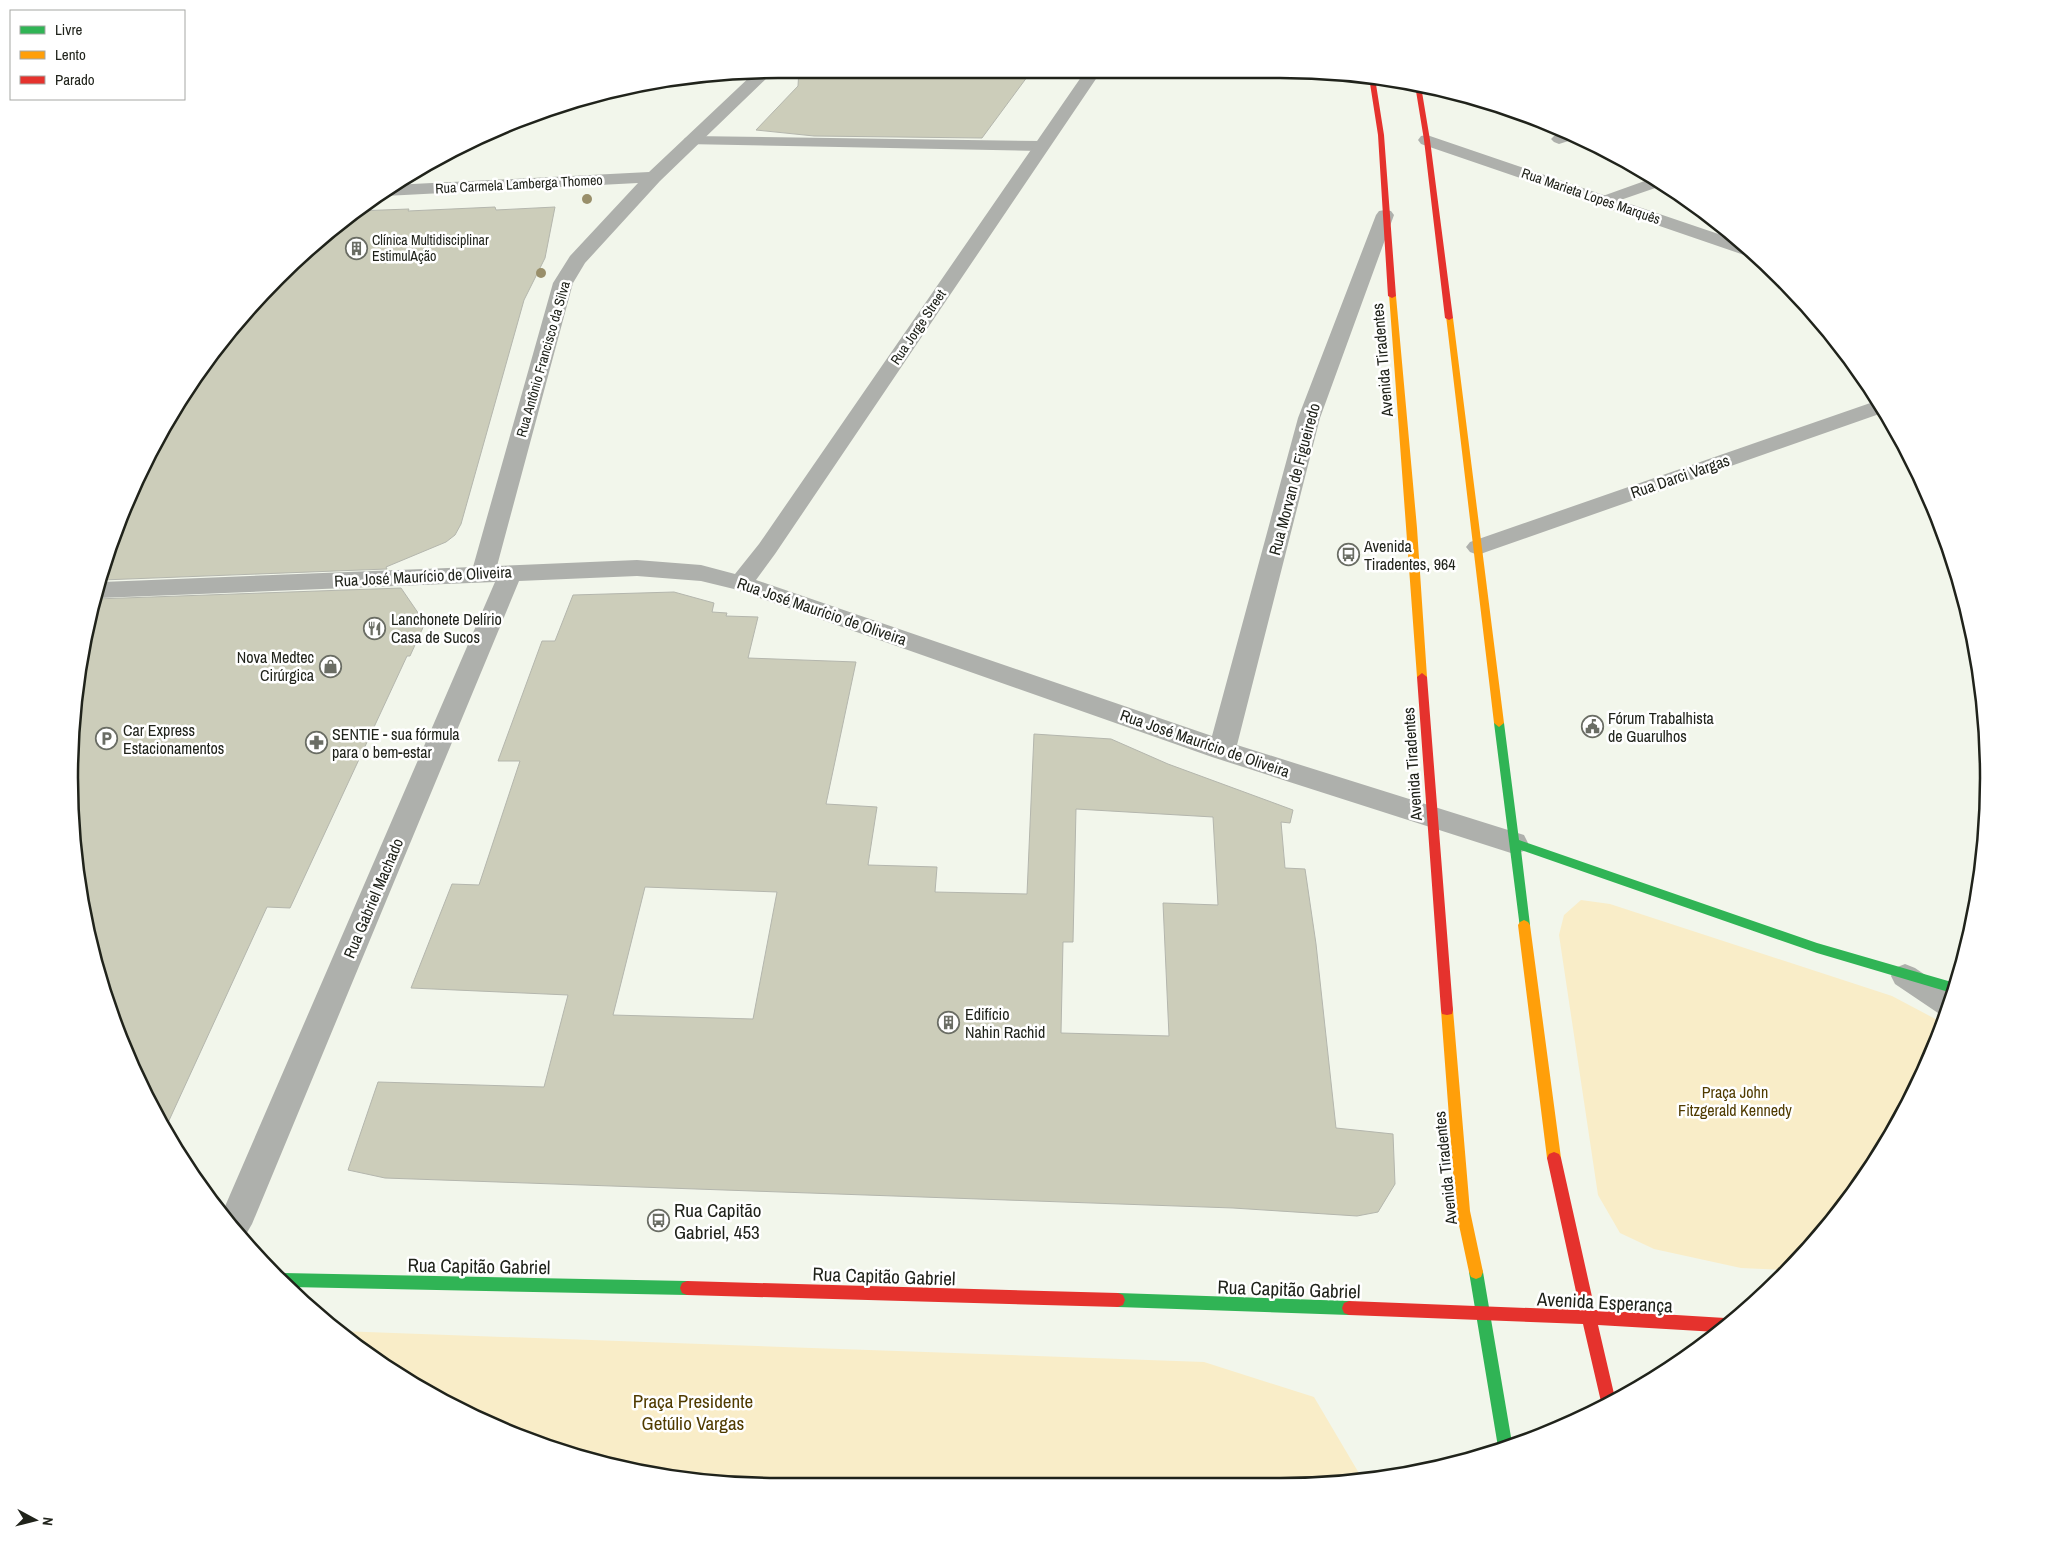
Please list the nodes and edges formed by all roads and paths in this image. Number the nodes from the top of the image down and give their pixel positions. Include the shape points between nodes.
1 (757, 78) edge
2 (1089, 78) edge
3 (1373, 83) edge
4 (1419, 91) edge
5 (1563, 138) edge
6 (1559, 139) dead end
7 (1427, 140) junction
8 (691, 141) junction
9 (1042, 146) junction
10 (654, 177) junction
11 (1652, 184) edge
12 (396, 190) edge
13 (1606, 200) junction
14 (1386, 215) junction
15 (1735, 245) edge
16 (1875, 408) edge
17 (1478, 547) junction
18 (511, 572) junction
19 (483, 574) junction
20 (741, 582) junction
21 (103, 590) edge
22 (1222, 750) junction
23 (1431, 817) junction
24 (1514, 843) junction
25 (1899, 972) junction
26 (1948, 986) edge
27 (1943, 1002) edge
28 (236, 1221) edge
29 (291, 1280) edge
30 (1484, 1313) junction
31 (1591, 1320) junction
32 (1717, 1325) edge
33 (1607, 1396) edge
34 (1503, 1441) edge

1 - 8 street, Rua Antônio Francisco da Silva
2 - 9 street, Rua Jorge Street
3 - 14 main road, Avenida Tiradentes
4 - 7 main road
5 - 6 lane
7 - 13 street, Rua Marieta Lopes Marquês
7 - 17 main road
8 - 9 lane
8 - 10 street, Rua Antônio Francisco da Silva
9 - 20 street, Rua Jorge Street
10 - 12 street, Rua Carmela Lamberga Thomeo
10 - 19 street, Rua Antônio Francisco da Silva via 577,260 563,283
11 - 13 lane
13 - 15 street, Rua Marieta Lopes Marquês
14 - 22 street, Rua Morvan de Figueiredo via 1309,418
14 - 23 main road, Avenida Tiradentes via 1412,528
16 - 17 street, Rua Darci Vargas
17 - 24 main road
18 - 19 street, Rua José Maurício de Oliveira
18 - 20 street, Rua José Maurício de Oliveira via 637,568 701,573
18 - 28 street, Rua Gabriel Machado
19 - 21 street, Rua José Maurício de Oliveira
20 - 22 street, Rua José Maurício de Oliveira
22 - 23 street, Rua José Maurício de Oliveira
23 - 24 street, Rua José Maurício de Oliveira
23 - 30 main road, Avenida Tiradentes via 1463,1211
24 - 25 main road via 1817,948
24 - 31 main road via 1552,1147
25 - 26 main road
25 - 27 lane
29 - 30 main road, Rua Capitão Gabriel via 651,1286
30 - 31 main road, Avenida Esperança
30 - 34 main road, Avenida Tiradentes
31 - 32 main road, Avenida Esperança
31 - 33 main road

